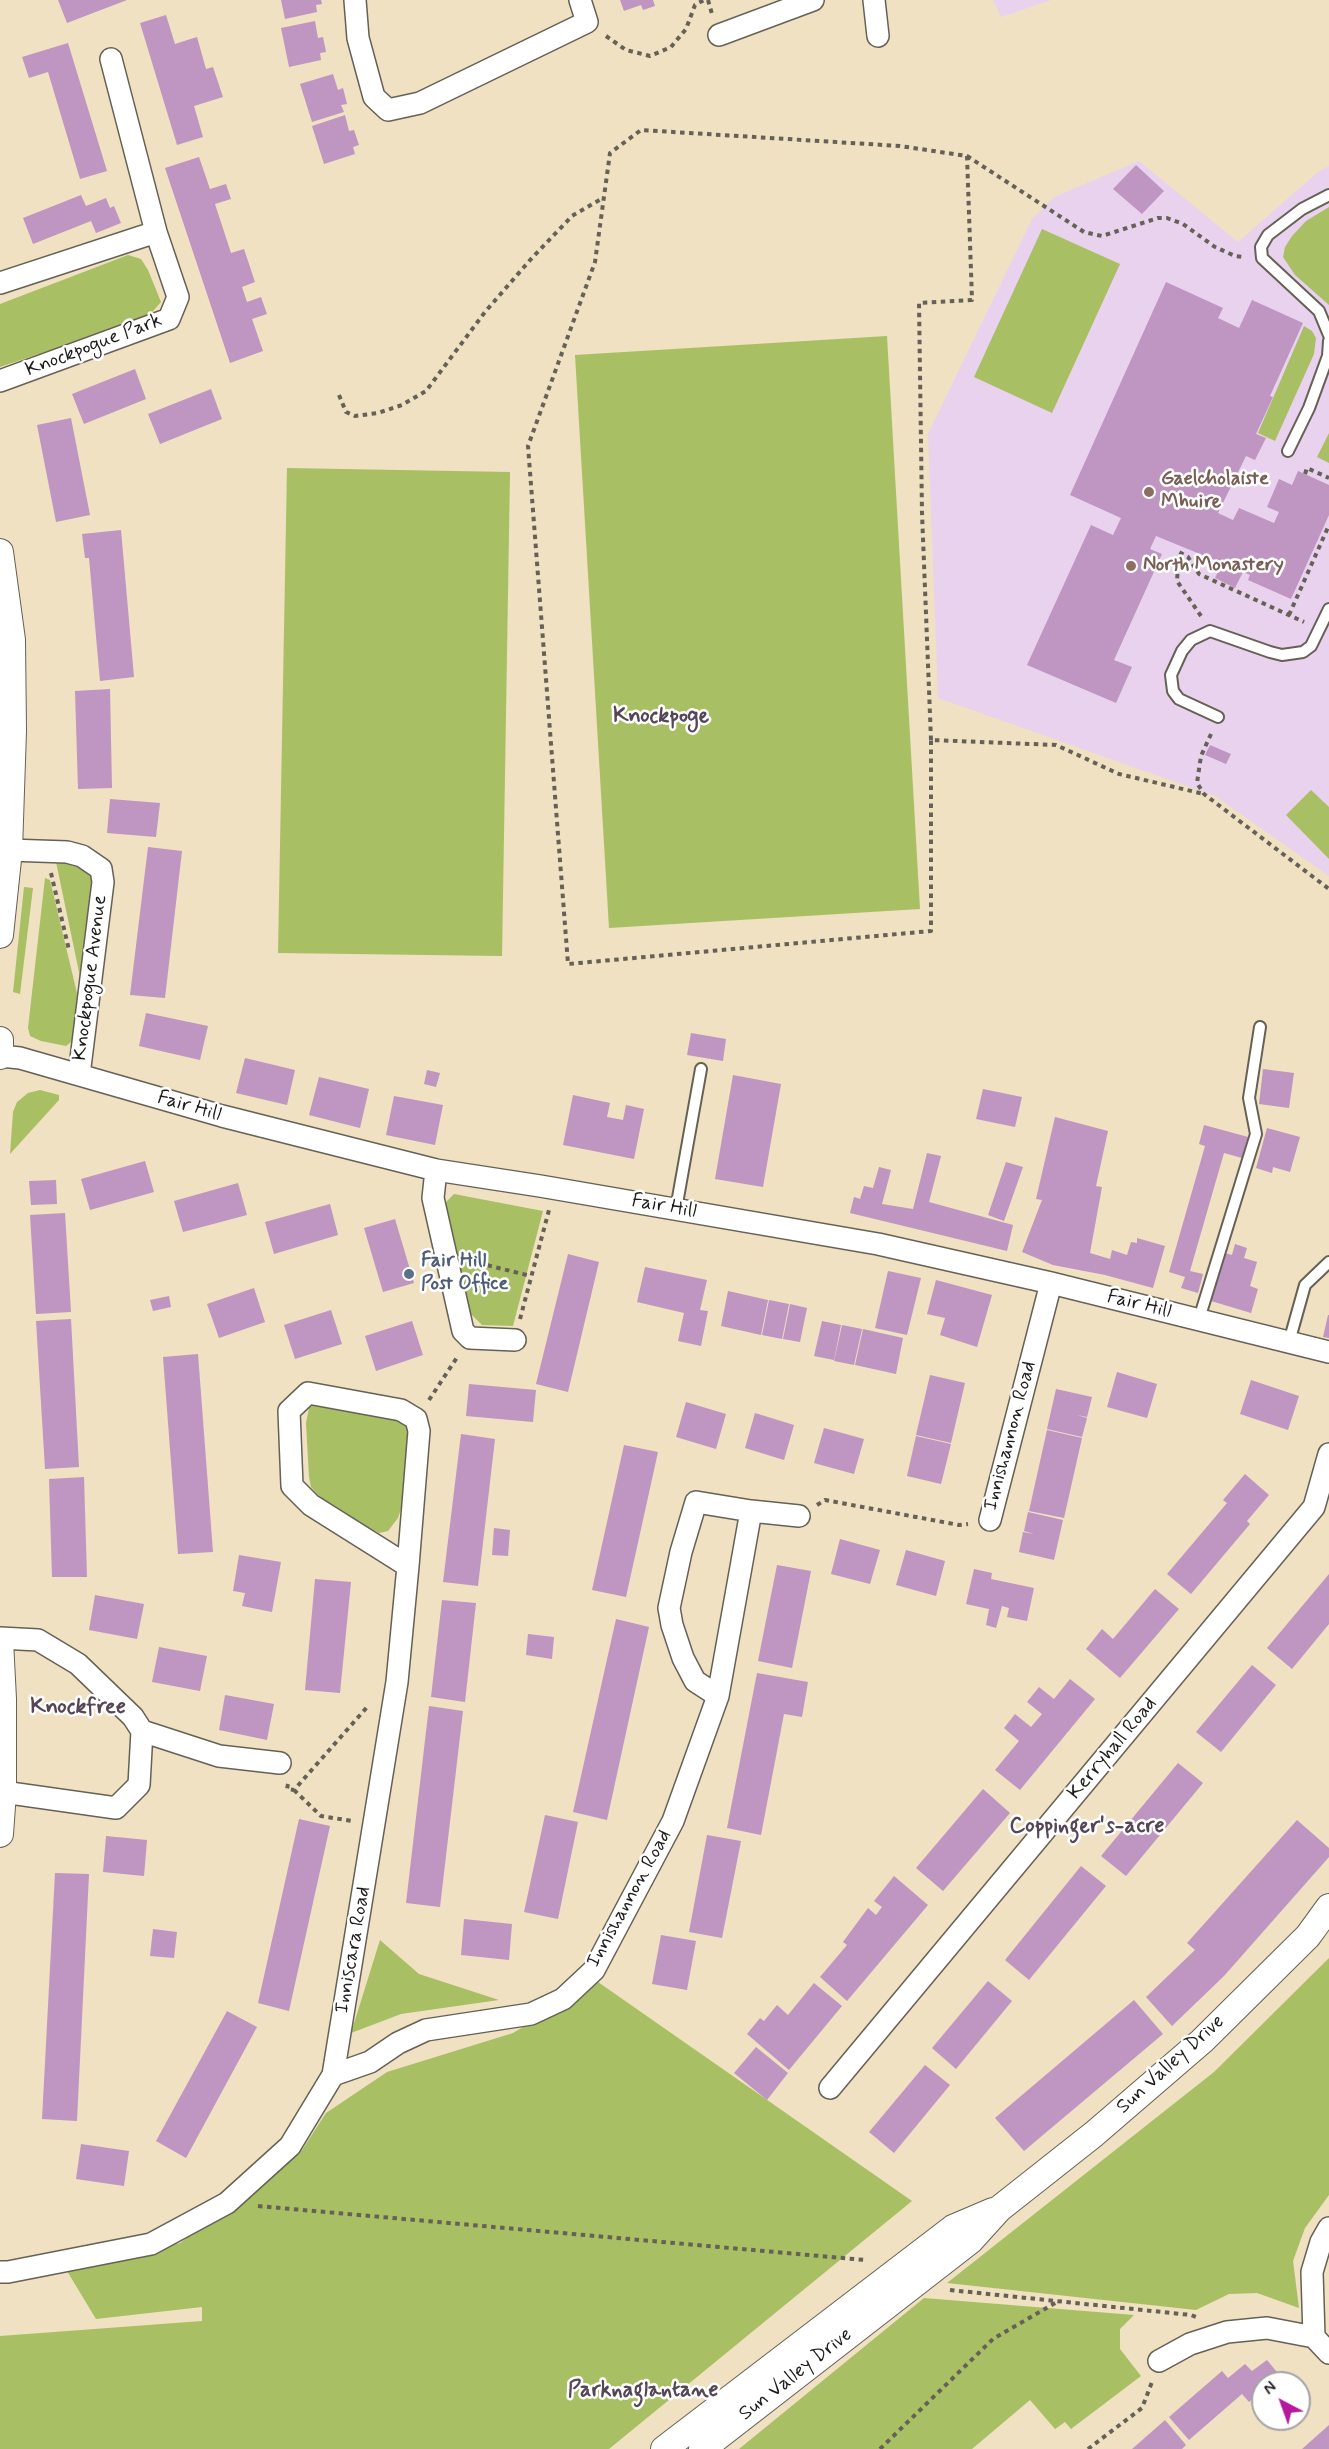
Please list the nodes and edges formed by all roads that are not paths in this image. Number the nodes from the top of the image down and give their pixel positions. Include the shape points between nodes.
1 (355, 0) edge
2 (580, 0) edge
3 (813, 0) edge
4 (874, 0) edge
5 (719, 34) dead end
6 (878, 36) dead end
7 (111, 59) dead end
8 (1329, 195) edge
9 (156, 231) junction
10 (0, 283) edge
11 (1329, 335) edge
12 (1329, 341) edge
13 (0, 381) edge
14 (1288, 451) dead end
15 (0, 552) edge
16 (1329, 609) edge
17 (1218, 717) road end
18 (9, 850) junction
19 (0, 935) edge
20 (1260, 1027) dead end
21 (0, 1040) edge
22 (0, 1056) edge
23 (701, 1069) dead end
24 (78, 1075) junction
25 (436, 1170) junction
26 (676, 1209) junction
27 (1329, 1262) edge
28 (1051, 1283) junction
29 (1199, 1319) junction
30 (515, 1340) road end
31 (1289, 1342) junction
32 (1329, 1352) edge
33 (1329, 1454) edge
34 (751, 1511) junction
35 (799, 1516) dead end
36 (990, 1520) road end
37 (408, 1566) junction
38 (0, 1640) edge
39 (718, 1696) junction
40 (142, 1731) junction
41 (284, 1772) road end
42 (3, 1792) junction
43 (0, 1834) edge
44 (1329, 1907) edge
45 (333, 2075) junction
46 (830, 2088) dead end
47 (1329, 2228) edge
48 (0, 2272) edge
49 (1314, 2337) junction
50 (1329, 2353) edge
51 (1159, 2361) road end
52 (704, 2437) edge
53 (664, 2449) edge

1 - 2 street via 358,38 374,97 388,110 420,103 587,22
3 - 5 street
4 - 6 street
7 - 9 street, Knockpogue Park
8 - 11 lane via 1302,209 1268,235 1261,247 1262,258 1319,311
9 - 10 street
9 - 13 street, Knockpogue Park via 178,297 169,319
12 - 14 lane via 1328,356 1313,397
15 - 18 street via 12,640
16 - 17 lane via 1311,646 1303,652 1282,655 1210,631 1200,634 1182,651 1171,675 1179,699
18 - 19 street
18 - 24 street, Knockpogue Avenue via 67,852 92,861 100,869 103,882
20 - 29 lane via 1250,1098 1256,1134
21 - 22 street
22 - 24 street, Fair Hill
23 - 26 lane
24 - 25 street, Fair Hill
25 - 26 street, Fair Hill
25 - 30 street via 433,1198 463,1331 470,1338
26 - 28 street, Fair Hill via 878,1244
27 - 31 lane via 1305,1285
28 - 29 street, Fair Hill
28 - 36 street, Innishannon Road
29 - 31 street, Fair Hill
31 - 32 street, Fair Hill
33 - 46 street, Kerryhall Road via 1314,1507
34 - 35 street
34 - 39 street, Innishannon Road
34 - 39 street via 696,1502 669,1608 683,1658 695,1681
37 - 37 street, Inniscara Road via 311,1505 292,1486 289,1411 308,1393 401,1410 416,1419 419,1431
37 - 45 street, Inniscara Road via 397,1682
38 - 40 street via 38,1640 78,1664 133,1717
38 - 42 street
39 - 45 street, Innishannon Road via 673,1821 594,1970 562,1999 531,2014 426,2030 370,2062
40 - 41 street
40 - 42 street via 139,1785 116,1808
42 - 43 street
44 - 52 street, Sun Valley Drive via 1308,1936 1202,2041 999,2209 970,2241
45 - 48 street, Inniscara Road via 290,2146 227,2203 151,2244
47 - 49 street via 1312,2272
49 - 50 street
49 - 51 street via 1267,2328 1227,2332 1190,2344
52 - 53 street, Sun Valley Drive

